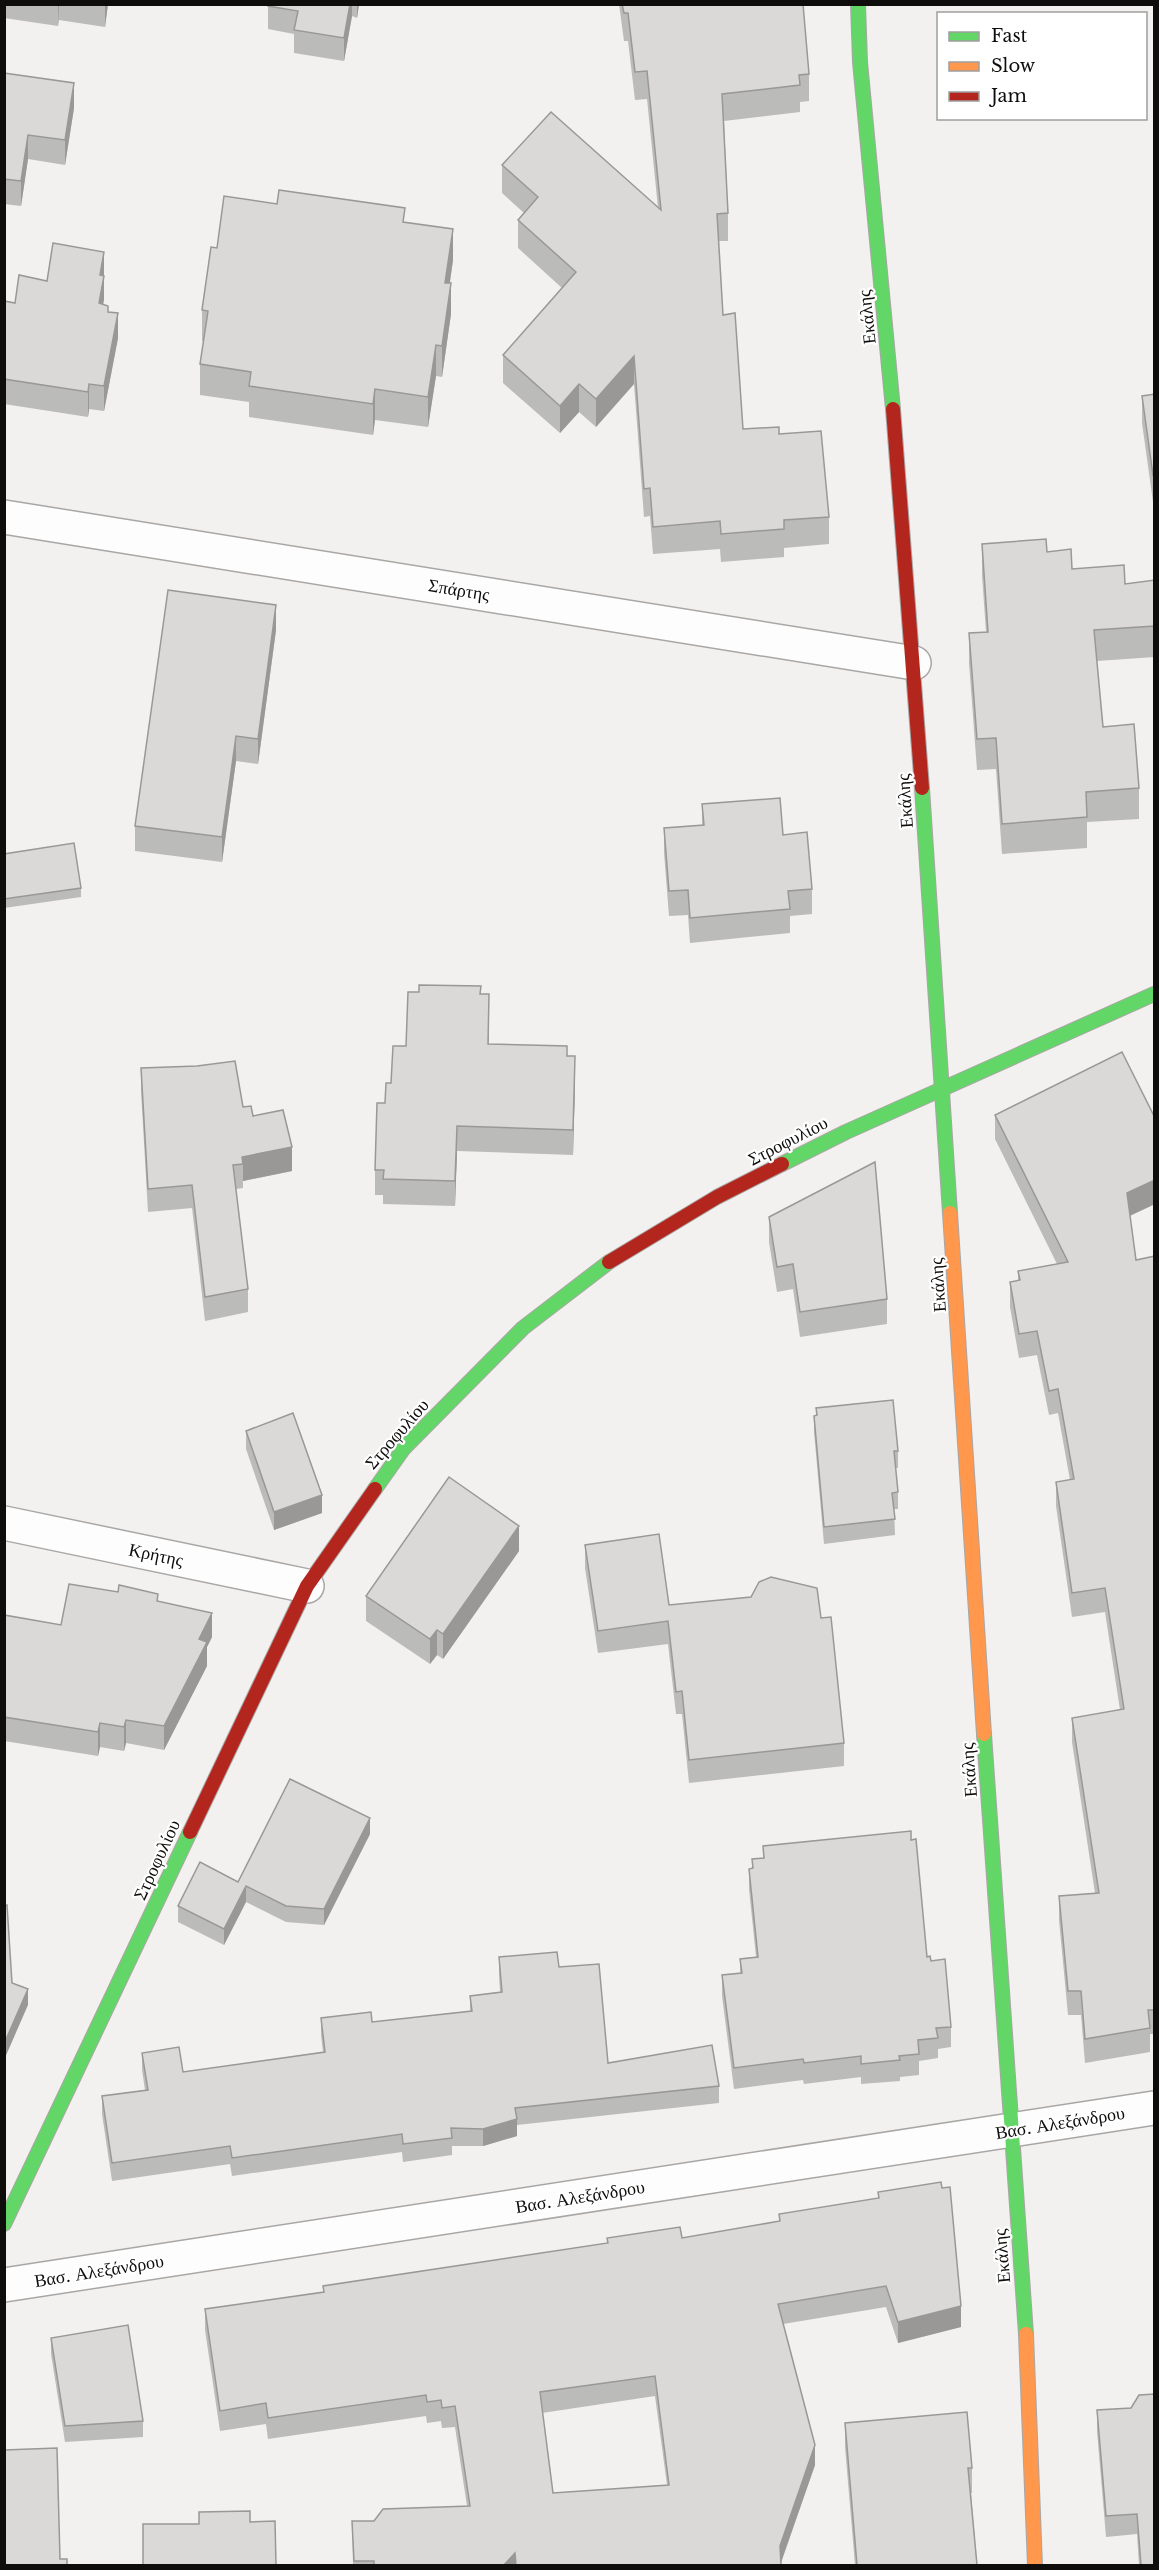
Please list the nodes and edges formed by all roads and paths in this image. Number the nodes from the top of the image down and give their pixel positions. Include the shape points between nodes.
1 (858, 4) edge
2 (4, 517) edge
3 (914, 663) junction
4 (1155, 994) edge
5 (943, 1090) junction
6 (4, 1523) edge
7 (307, 1586) junction
8 (1155, 2108) edge
9 (1010, 2131) junction
10 (4, 2224) edge
11 (4, 2285) edge
12 (1035, 2565) edge

1 - 3 street, Εκάλης
2 - 3 street, Σπάρτης
3 - 5 street, Εκάλης
4 - 5 street, Στροφυλίου
5 - 7 street, Στροφυλίου via 846,1132 717,1197 610,1261 523,1328 404,1448
5 - 9 street, Εκάλης
6 - 7 street, Κρήτης
7 - 10 street, Στροφυλίου
8 - 9 street, Βασ. Αλεξάνδρου
9 - 11 street, Βασ. Αλεξάνδρου
9 - 12 street, Εκάλης via 1026,2327

